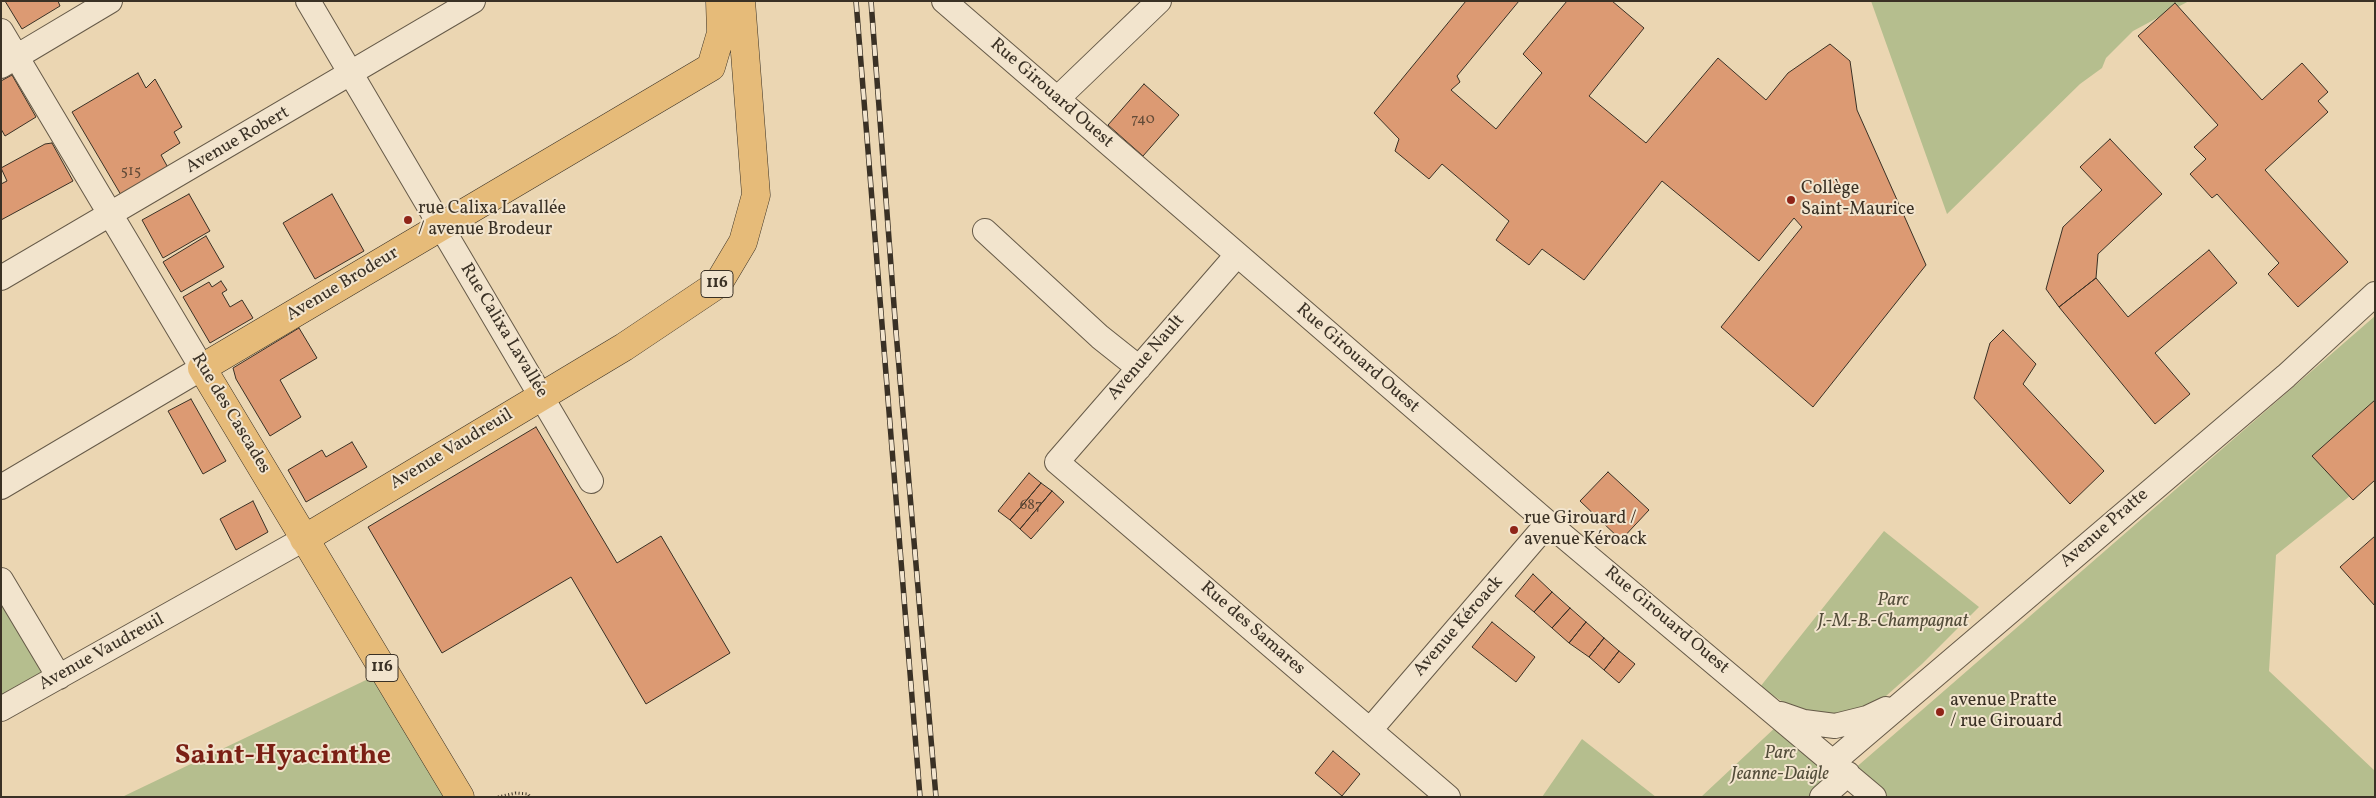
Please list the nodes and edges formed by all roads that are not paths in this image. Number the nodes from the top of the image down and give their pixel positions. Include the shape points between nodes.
1 (110, 1) edge
2 (308, 1) edge
3 (473, 1) edge
4 (720, 1) edge
5 (741, 1) edge
6 (944, 1) edge
7 (1159, 1) edge
8 (1, 31) edge
9 (9, 62) edge
10 (711, 67) junction
11 (351, 75) junction
12 (748, 86) junction
13 (1057, 99) junction
14 (110, 215) junction
15 (441, 227) junction
16 (985, 231) dead end
17 (1236, 255) junction
18 (1, 278) edge
19 (2375, 294) edge
20 (202, 368) junction
21 (1139, 368) junction
22 (541, 397) junction
23 (1057, 462) joint
24 (591, 480) dead end
25 (1, 487) edge
26 (1548, 524) junction
27 (304, 539) junction
28 (1, 580) edge
29 (59, 677) junction
30 (1903, 701) junction
31 (1, 709) edge
32 (1774, 712) junction
33 (1370, 730) junction
34 (1841, 768) junction
35 (460, 797) edge
36 (1448, 797) edge
37 (1822, 797) edge
38 (1874, 797) edge

1 - 9 street
2 - 11 street, Rue Calixa Lavallée
3 - 11 street, Avenue Robert
4 - 10 main road via 722,33
5 - 12 main road, 116
6 - 13 street, Rue Girouard Ouest
7 - 13 street
8 - 9 street, Rue des Cascades
9 - 14 street, Rue des Cascades
10 - 12 main road via 731,72
10 - 15 main road, Avenue Brodeur
11 - 14 street, Avenue Robert
11 - 15 street, Rue Calixa Lavallée
12 - 22 main road, Avenue Vaudreuil / 116 via 756,195 743,242 718,284 624,348
13 - 17 street, Rue Girouard Ouest
14 - 18 street, Avenue Robert
14 - 20 street, Rue des Cascades
15 - 20 main road, Avenue Brodeur
15 - 22 street, Rue Calixa Lavallée
16 - 21 street via 1100,337
17 - 21 street, Avenue Nault
17 - 26 street, Rue Girouard Ouest
19 - 30 street, Avenue Pratte via 2278,383
20 - 25 street, Avenue Brodeur
20 - 27 main road, Rue des Cascades / 116
21 - 23 street, Avenue Nault
22 - 24 street, Rue Calixa Lavallée
22 - 27 main road, Avenue Vaudreuil / 116
23 - 33 street, Rue des Samares
26 - 32 street, Rue Girouard Ouest
26 - 33 street, Avenue Kéroack
27 - 29 street, Avenue Vaudreuil
27 - 35 main road, Rue des Cascades / 116
28 - 29 street
29 - 31 street, Avenue Vaudreuil
30 - 32 street via 1867,718 1836,726 1804,722
30 - 34 street, Avenue Pratte
32 - 34 street, Rue Girouard Ouest
33 - 36 street, Rue des Samares
34 - 37 street, Avenue Pratte
34 - 38 street, Rue Girouard Ouest

